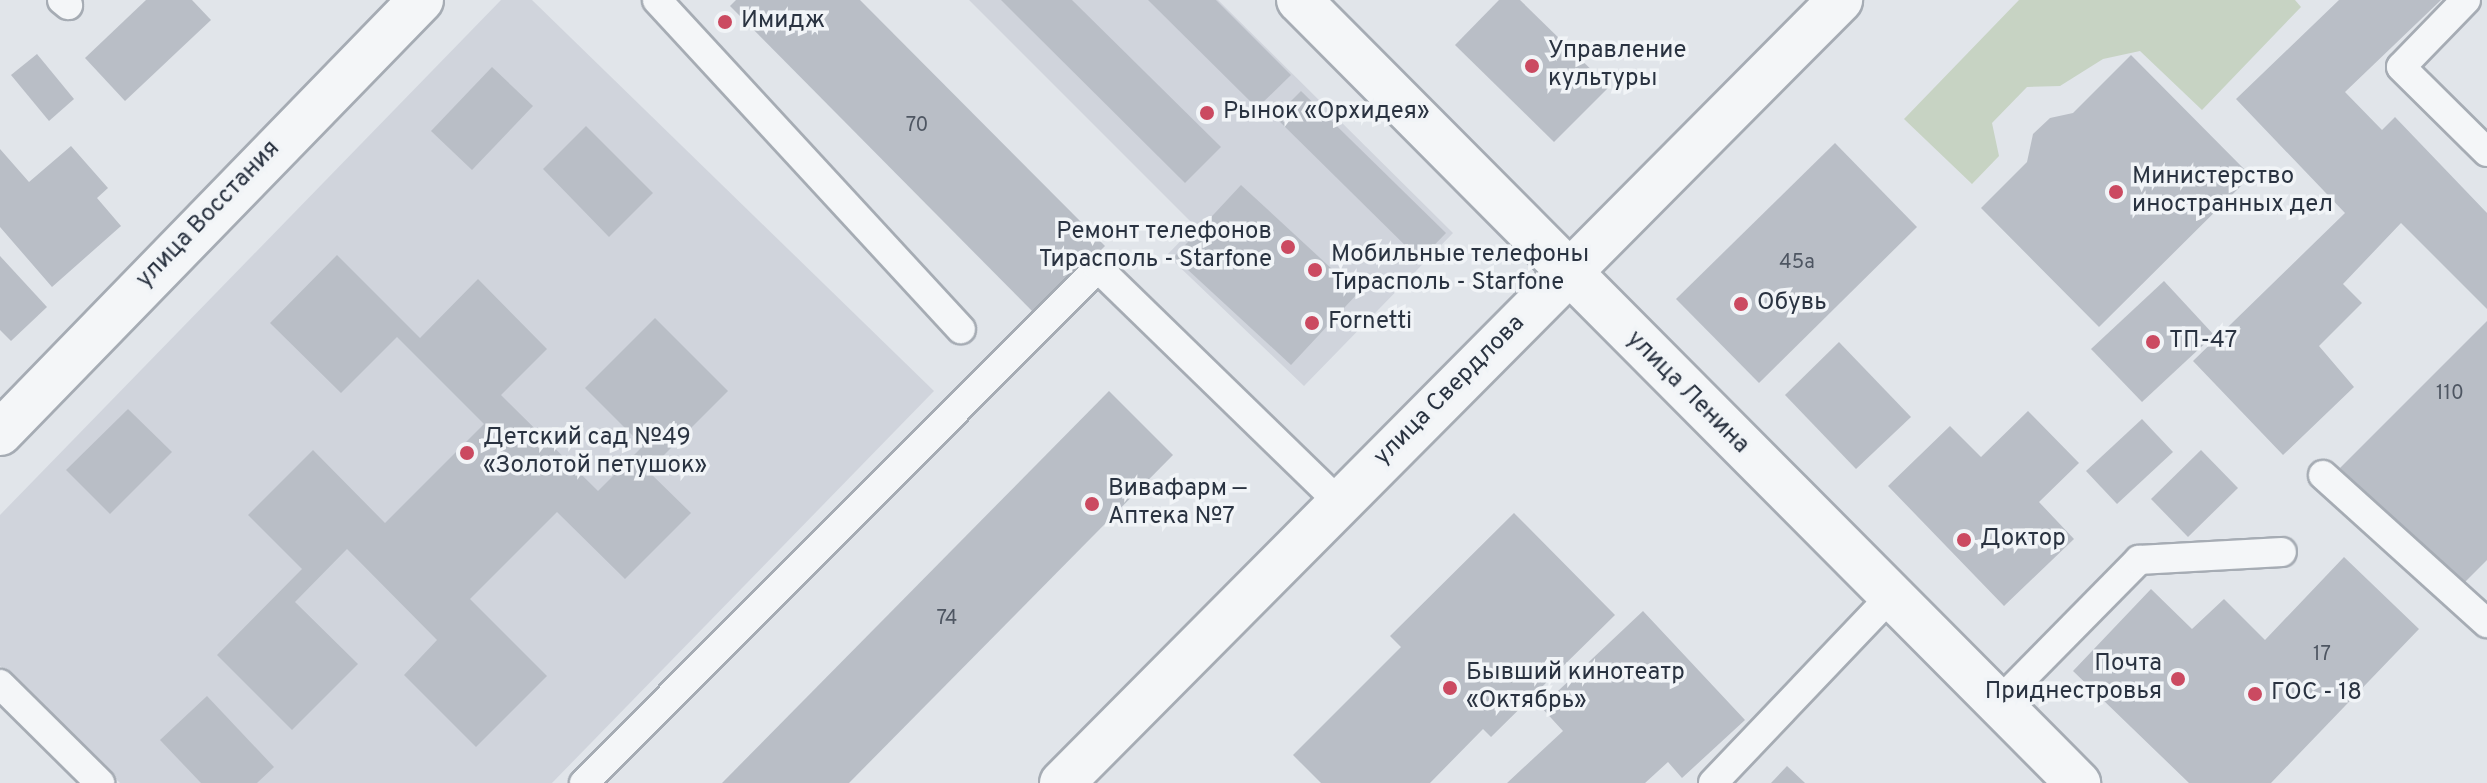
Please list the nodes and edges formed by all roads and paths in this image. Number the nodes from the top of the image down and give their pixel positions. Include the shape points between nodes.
1 (421, 0) edge
2 (657, 0) edge
3 (1299, 0) edge
4 (1840, 0) edge
5 (2466, 0) edge
6 (2487, 152) edge
7 (1567, 273) junction
8 (961, 329) dead end
9 (0, 433) edge
10 (2323, 475) dead end
11 (1339, 502) junction
12 (2282, 552) dead end
13 (1891, 596) junction
14 (2487, 623) edge
15 (0, 684) edge
16 (1998, 703) junction
17 (100, 783) edge
18 (584, 783) edge
19 (1062, 783) edge
20 (1713, 783) edge
21 (2078, 783) edge

1 - 9 street, улица Восстания
2 - 8 lane
3 - 7 street, улица Ленина
4 - 7 street, улица Свердлова
5 - 6 lane via 2401,67
7 - 11 street, улица Свердлова
7 - 13 street, улица Ленина
10 - 14 lane
11 - 18 lane via 1098,268
11 - 19 street, улица Свердлова
12 - 16 lane via 2139,560
13 - 16 street, улица Ленина
13 - 20 lane
15 - 17 lane
16 - 21 street, улица Ленина

